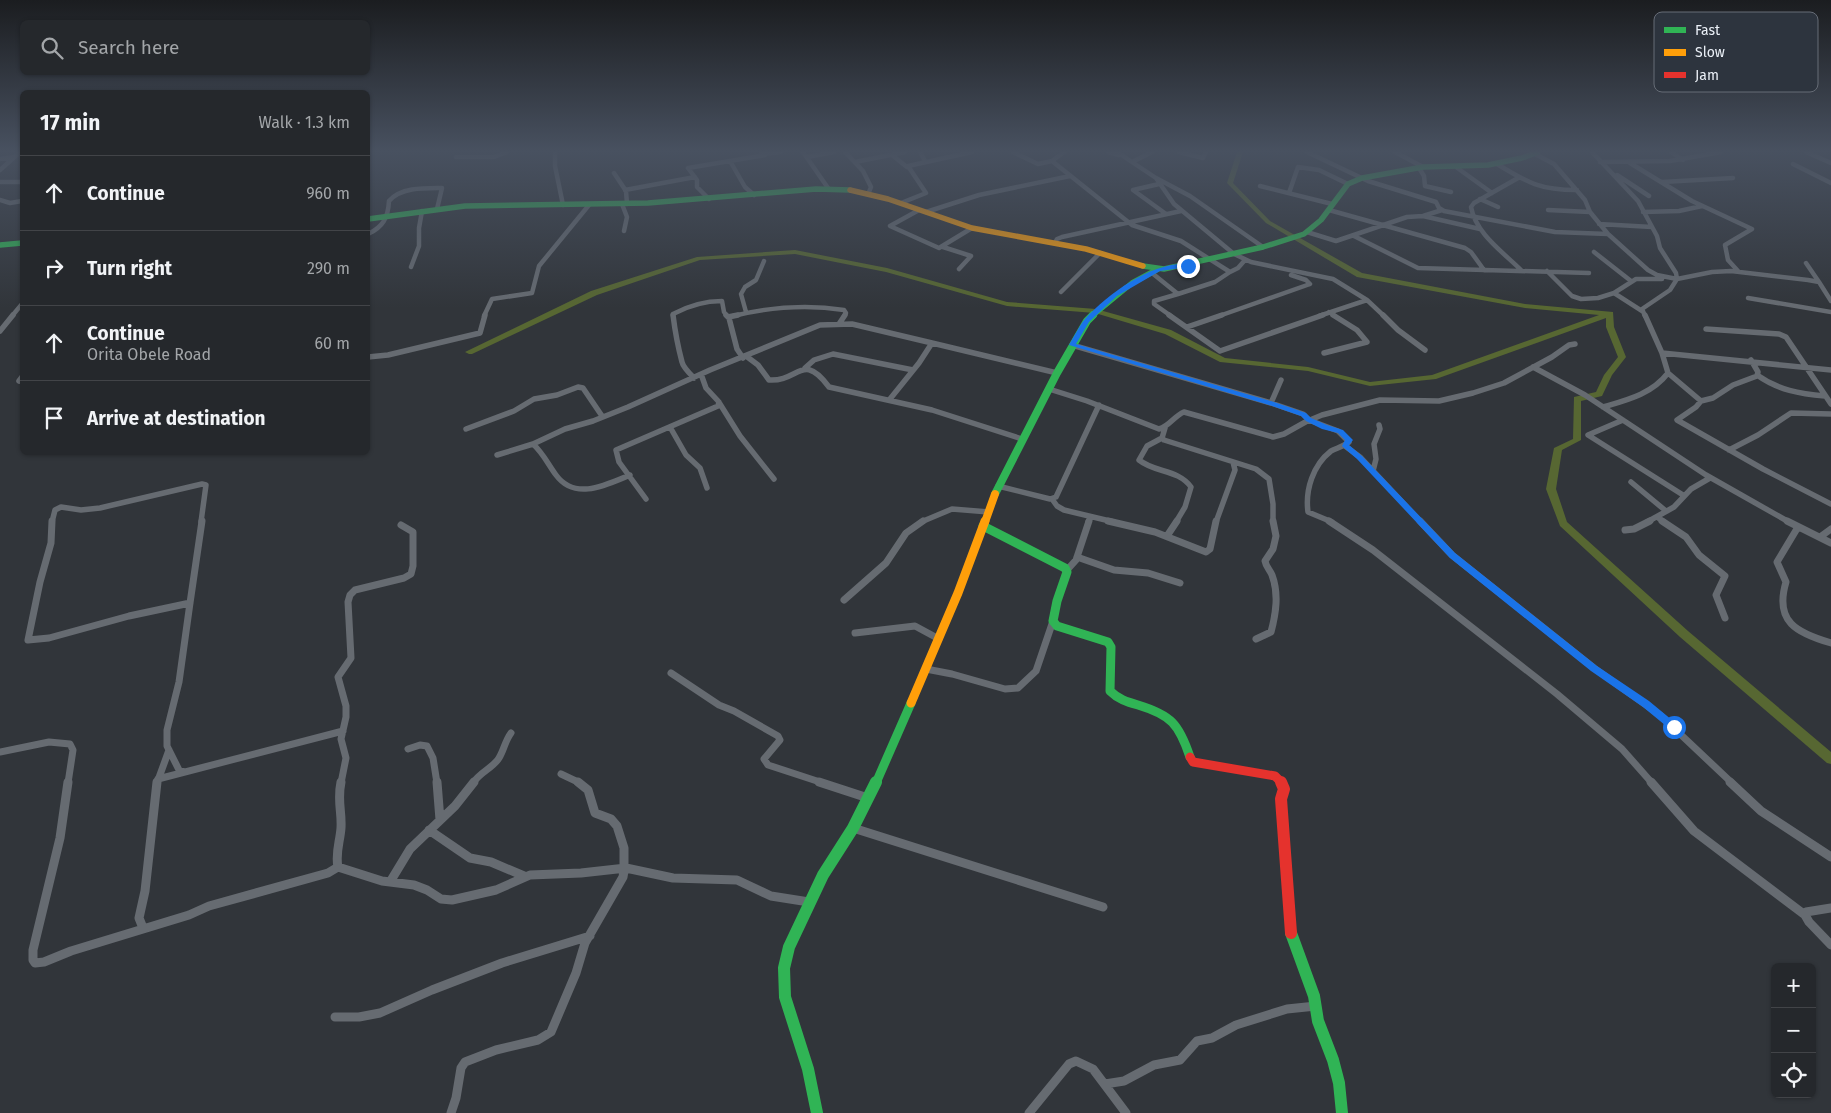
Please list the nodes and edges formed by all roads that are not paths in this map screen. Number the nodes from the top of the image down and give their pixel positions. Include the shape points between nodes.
1 (389, 204) edge
2 (438, 204) edge
3 (624, 204) joint
4 (903, 204) edge
5 (945, 204) edge
6 (1105, 204) edge
7 (1152, 204) edge
8 (1175, 204) edge
9 (1201, 204) edge
10 (1322, 204) edge
11 (1333, 204) edge
12 (1438, 204) edge
13 (1473, 204) edge
14 (1491, 204) edge
15 (1587, 204) edge
16 (1639, 204) edge
17 (1699, 204) edge
18 (563, 205) joint
19 (590, 205) junction
20 (1702, 206) junction
21 (1331, 207) junction
22 (1498, 207) dead end
23 (437, 209) junction
24 (1442, 210) junction
25 (1548, 210) dead end
26 (422, 211) junction
27 (922, 211) junction
28 (1181, 211) junction
29 (1590, 212) junction
30 (1643, 212) junction
31 (1166, 214) junction
32 (389, 216) junction
33 (1423, 216) junction
34 (1473, 217) junction
35 (370, 219) edge
36 (1129, 223) junction
37 (1599, 224) junction
38 (1382, 225) junction
39 (1652, 227) junction
40 (972, 228) junction
41 (1480, 229) junction
42 (624, 231) dead end
43 (1307, 232) junction
44 (370, 233) edge
45 (1608, 234) junction
46 (1354, 236) junction
47 (20, 243) edge
48 (1055, 243) junction
49 (0, 245) edge
50 (943, 247) junction
51 (1263, 247) junction
52 (1594, 252) dead end
53 (1100, 253) junction
54 (1234, 254) junction
55 (1209, 260) junction
56 (1245, 260) junction
57 (764, 261) dead end
58 (1806, 263) dead end
59 (411, 267) dead end
60 (1274, 268) junction
61 (959, 269) dead end
62 (1484, 270) junction
63 (1522, 270) junction
64 (1155, 271) junction
65 (1547, 271) junction
66 (1230, 272) junction
67 (1738, 272) junction
68 (1589, 273) dead end
69 (1674, 279) junction
70 (1631, 281) junction
71 (1819, 282) junction
72 (1061, 292) dead end
73 (1614, 293) junction
74 (1178, 294) junction
75 (1748, 298) dead end
76 (1367, 300) junction
77 (1831, 301) edge
78 (20, 306) edge
79 (1642, 311) junction
80 (746, 312) junction
81 (1329, 312) junction
82 (1831, 312) edge
83 (728, 316) junction
84 (839, 324) junction
85 (1187, 327) junction
86 (1706, 329) dead end
87 (0, 331) edge
88 (932, 342) junction
89 (1575, 344) dead end
90 (1072, 345) junction
91 (1425, 350) dead end
92 (1324, 352) dead end
93 (1662, 353) junction
94 (370, 357) edge
95 (744, 357) junction
96 (1752, 360) junction
97 (1533, 367) junction
98 (1805, 367) junction
99 (805, 368) junction
100 (913, 370) junction
101 (1831, 370) edge
102 (1057, 373) junction
103 (1668, 373) junction
104 (701, 374) junction
105 (1757, 375) junction
106 (694, 378) junction
107 (1281, 380) dead end
108 (1049, 388) junction
109 (1825, 396) junction
110 (890, 399) junction
111 (1700, 401) junction
112 (1271, 403) junction
113 (720, 404) junction
114 (1831, 404) edge
115 (1099, 405) junction
116 (1603, 407) junction
117 (1831, 414) edge
118 (602, 416) junction
119 (1309, 420) junction
120 (1623, 420) junction
121 (1379, 425) dead end
122 (670, 427) junction
123 (1165, 428) junction
124 (466, 429) dead end
125 (1162, 438) junction
126 (1022, 439) junction
127 (533, 444) junction
128 (1345, 446) junction
129 (1729, 450) junction
130 (497, 455) dead end
131 (1233, 462) junction
132 (1372, 471) junction
133 (630, 475) junction
134 (1710, 478) junction
135 (774, 479) dead end
136 (1631, 482) dead end
137 (998, 486) junction
138 (706, 488) dead end
139 (1683, 495) junction
140 (1052, 498) junction
141 (646, 500) dead end
142 (1831, 504) edge
143 (1666, 511) junction
144 (989, 512) junction
145 (1090, 517) junction
146 (1657, 517) junction
147 (401, 525) dead end
148 (983, 526) junction
149 (1798, 527) junction
150 (1831, 528) edge
151 (1625, 530) dead end
152 (1167, 536) junction
153 (1820, 537) junction
154 (1831, 543) edge
155 (1077, 557) junction
156 (1067, 570) junction
157 (1180, 583) dead end
158 (844, 600) dead end
159 (192, 603) junction
160 (1725, 618) dead end
161 (1053, 621) junction
162 (855, 633) dead end
163 (1256, 639) dead end
164 (939, 640) junction
165 (1831, 643) edge
166 (926, 669) junction
167 (671, 673) dead end
168 (343, 731) junction
169 (511, 733) dead end
170 (408, 749) dead end
171 (169, 750) junction
172 (0, 752) edge
173 (185, 772) junction
174 (561, 774) dead end
175 (158, 779) junction
176 (868, 798) junction
177 (440, 820) junction
178 (853, 828) junction
179 (429, 830) junction
180 (1831, 857) edge
181 (338, 867) junction
182 (626, 868) junction
183 (524, 876) junction
184 (390, 882) junction
185 (808, 902) junction
186 (1103, 907) dead end
187 (1831, 908) edge
188 (1805, 915) junction
189 (142, 928) junction
190 (590, 936) junction
191 (1831, 945) edge
192 (1316, 1006) junction
193 (336, 1017) dead end
194 (1105, 1084) junction
195 (451, 1113) edge
196 (817, 1113) edge
197 (1029, 1113) edge
198 (1126, 1113) edge
199 (1342, 1113) edge

1 - 32 street
2 - 23 street
3 - 19 main road
3 - 42 street via 627,217
4 - 27 main road
5 - 27 street
6 - 36 street
7 - 31 street
8 - 28 street
9 - 51 street
10 - 21 street
11 - 21 main road
12 - 24 street
13 - 34 street
14 - 22 street
15 - 29 street
16 - 30 street
17 - 20 street
18 - 19 main road
18 - 23 main road
19 - 94 street via 539,266 532,293 492,299 480,333 388,356
20 - 30 street via 1679,211
20 - 67 street via 1752,229 1725,245 1728,260
21 - 38 street
21 - 43 main road
23 - 26 main road
24 - 33 street
24 - 34 street
25 - 29 street
26 - 32 main road
26 - 59 street via 419,246
27 - 40 main road
27 - 50 street via 890,226 929,245
28 - 31 street
28 - 54 street
29 - 37 street
30 - 39 street
31 - 36 street
32 - 35 main road
32 - 44 street
33 - 38 street
33 - 41 street
34 - 41 street
34 - 45 street via 1555,232
36 - 48 street via 1062,237
36 - 55 street via 1181,241
37 - 39 street
37 - 45 street
38 - 46 street
38 - 62 street via 1467,249
39 - 69 street via 1660,248 1675,268
40 - 48 main road
40 - 50 street
41 - 63 street
43 - 46 street via 1334,241
43 - 51 main road
45 - 69 street via 1651,272
46 - 62 street via 1418,268
47 - 49 main road
48 - 53 main road
50 - 61 street via 971,256
51 - 54 main road
52 - 70 street
53 - 64 main road
53 - 72 street
54 - 55 main road
54 - 56 street
55 - 64 main road
55 - 66 street
56 - 60 street
56 - 66 street
57 - 80 street via 756,280 741,294
58 - 71 street
60 - 76 street via 1333,279
60 - 85 street via 1310,284
62 - 63 street
63 - 65 street
64 - 74 street
64 - 90 main road via 1114,295 1096,311
65 - 68 street
65 - 73 street via 1574,298 1598,298
66 - 74 street via 1215,282
67 - 69 street via 1712,272
67 - 71 street
69 - 70 street
69 - 79 street via 1670,290 1647,304
70 - 73 street
71 - 77 street
73 - 79 street
74 - 85 street via 1153,302
75 - 82 street
76 - 81 street
76 - 91 street
78 - 87 street
79 - 93 street
80 - 83 street
80 - 84 street via 778,307 842,310 846,312
81 - 85 street via 1224,351
81 - 92 street via 1357,330 1367,342
83 - 95 street via 737,349
83 - 106 street via 720,300 673,314 682,363
84 - 88 street via 858,325
84 - 95 street via 814,327
86 - 98 street via 1783,335 1789,339
88 - 100 street
88 - 102 street
89 - 97 street
90 - 102 main road
90 - 112 street
93 - 96 street
93 - 103 street
95 - 99 street via 758,365 765,377 773,381
95 - 104 street
96 - 98 street
96 - 105 street
97 - 116 street via 1581,391
97 - 119 street via 1504,383 1466,395 1434,401 1380,400
98 - 101 street
98 - 109 street
99 - 100 street via 823,356 833,354
99 - 110 street via 821,376 829,387
100 - 110 street
102 - 108 main road
103 - 111 street
103 - 116 street via 1646,392
104 - 106 street
104 - 113 street via 706,388
105 - 109 street via 1790,393
105 - 111 street via 1733,385 1714,398
106 - 118 street
107 - 112 street
108 - 115 street
108 - 126 main road
109 - 114 street
110 - 126 street
111 - 129 street via 1677,420
112 - 119 street via 1304,414
113 - 122 street
113 - 135 street
115 - 123 street via 1159,429
115 - 140 street via 1056,497
116 - 120 street
117 - 129 street via 1792,413
118 - 124 street via 583,388 578,387 534,399
118 - 127 street
119 - 123 street via 1274,437 1184,412
119 - 128 street via 1344,434 1349,440
120 - 134 street
120 - 139 street via 1588,435
121 - 132 street
122 - 133 street via 616,450 619,462
122 - 138 street via 685,456 700,468
123 - 125 street
125 - 131 street
125 - 152 street via 1147,446 1139,460 1184,479 1191,487
126 - 137 main road
127 - 130 street
127 - 133 street via 543,453 562,483 576,488 598,488
128 - 132 street
128 - 188 street via 1330,453 1313,475 1309,484 1308,512 1334,523 1373,550 1557,694 1622,749 1694,831
129 - 142 street
131 - 152 street via 1235,470 1218,512 1209,551 1203,552
131 - 163 street via 1266,475 1273,504 1276,536 1265,562 1272,574 1276,618 1268,635
132 - 180 street via 1452,556 1594,668 1660,715 1761,811
133 - 141 street
134 - 139 street
134 - 149 street
136 - 143 street
137 - 140 street
137 - 144 main road
139 - 143 street via 1674,507
140 - 145 street via 1060,509
143 - 146 street
144 - 148 main road
144 - 158 street via 952,509 927,518 906,533 886,563
145 - 152 street
145 - 155 street
146 - 151 street
146 - 160 street via 1682,533 1702,558 1725,576 1716,595
147 - 168 street via 413,532 410,574 350,594 351,658 338,677 346,706
148 - 156 main road
148 - 164 main road
149 - 153 street
149 - 165 street via 1777,562 1786,582 1781,592 1784,613 1797,631
150 - 153 street
153 - 154 street
155 - 156 street
155 - 157 street via 1114,570 1148,573
156 - 161 main road
159 - 159 street via 206,484 158,492 100,508 59,508 53,514 51,542 27,639 33,641 140,612
159 - 171 street via 168,730
161 - 166 street via 1036,671 1018,688 1005,689
161 - 192 main road via 1057,626 1108,642 1111,647 1110,686 1113,695 1170,715 1179,726 1193,762 1275,776 1284,784 1281,799 1290,929
162 - 164 street via 915,626
164 - 166 main road
166 - 176 main road
167 - 176 street via 719,706 753,721 779,738 766,755 764,762 768,766
168 - 173 street
168 - 181 street via 341,739 346,758 338,797 341,835 336,858
169 - 177 street via 499,758 478,775
170 - 177 street via 424,745 431,751
171 - 173 street via 179,770
171 - 175 street
172 - 189 street via 55,741 70,744 73,750 61,829 33,960 39,964
173 - 175 street
174 - 182 street via 583,785 588,790 596,814 609,818 616,827
175 - 189 street via 140,918
176 - 178 main road
177 - 179 street
178 - 185 main road
178 - 186 street
179 - 183 street via 470,858 491,862
179 - 184 street via 410,849
181 - 184 street
181 - 189 street via 328,873
182 - 183 street
182 - 185 street via 673,878 737,880 771,896
182 - 190 street
183 - 184 street via 496,890 452,900 441,899 414,885
185 - 196 main road via 789,947 784,984 785,998 808,1069
187 - 188 street via 1811,910
188 - 191 street
190 - 193 street via 502,963 380,1013 359,1018
190 - 195 street via 550,1032 538,1040 496,1050 465,1062
192 - 194 street via 1287,1009 1236,1025 1212,1038 1197,1041 1180,1060 1154,1065 1124,1081
192 - 199 main road via 1339,1083
194 - 197 street via 1088,1065 1072,1062
194 - 198 street

